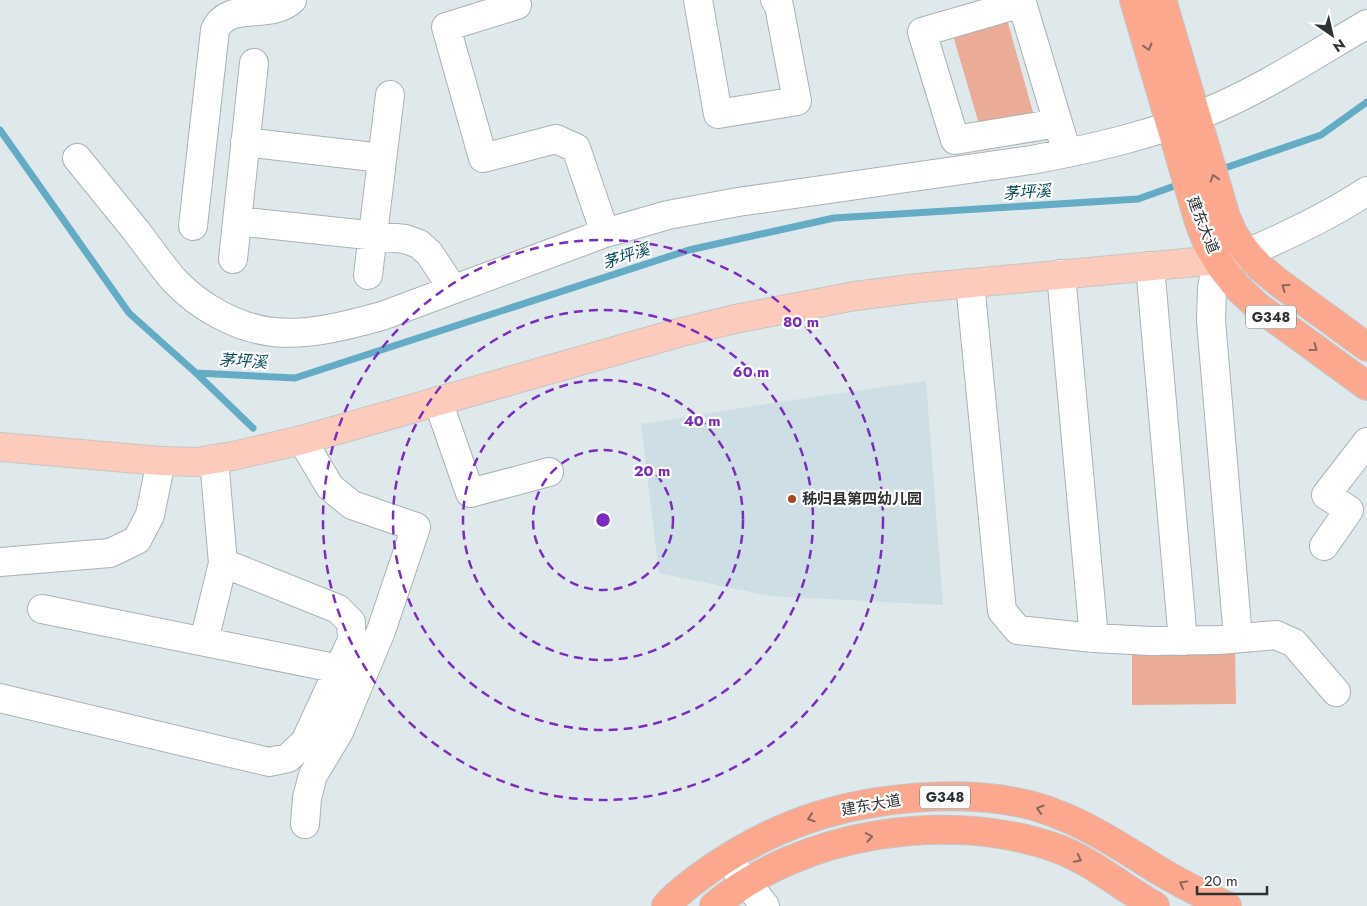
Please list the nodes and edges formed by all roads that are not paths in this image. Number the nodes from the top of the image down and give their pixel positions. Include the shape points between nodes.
1 (292, 0) edge
2 (698, 0) edge
3 (775, 0) edge
4 (1134, 0) edge
5 (1162, 0) edge
6 (517, 5) dead end
7 (1367, 24) edge
8 (254, 63) dead end
9 (390, 95) dead end
10 (1058, 123) junction
11 (1200, 128) junction
12 (1174, 137) junction
13 (245, 142) junction
14 (1067, 153) junction
15 (77, 158) dead end
16 (382, 158) junction
17 (1367, 191) edge
18 (237, 221) junction
19 (193, 226) dead end
20 (605, 233) junction
21 (372, 235) junction
22 (1247, 253) junction
23 (232, 259) dead end
24 (1217, 260) junction
25 (1150, 266) junction
26 (1061, 274) junction
27 (368, 275) dead end
28 (970, 283) junction
29 (453, 289) junction
30 (1367, 347) edge
31 (1367, 386) edge
32 (438, 401) junction
33 (302, 440) junction
34 (1367, 442) edge
35 (0, 446) edge
36 (214, 459) junction
37 (161, 461) junction
38 (549, 472) dead end
39 (1324, 546) dead end
40 (0, 562) edge
41 (222, 563) junction
42 (42, 609) dead end
43 (1094, 638) junction
44 (1238, 638) junction
45 (204, 641) junction
46 (1183, 641) junction
47 (339, 669) junction
48 (1336, 692) dead end
49 (0, 698) edge
50 (305, 824) dead end
51 (727, 858) junction
52 (747, 883) junction
53 (1215, 903) edge
54 (666, 906) edge
55 (714, 906) edge
56 (765, 906) edge
57 (1155, 906) edge

1 - 19 street via 281,6 232,6 223,11 218,20
2 - 3 street via 718,114 797,101 779,6
4 -> 12 highway, 建东大道 / G348
5 - 11 highway, 建东大道 / G348
6 - 20 street via 446,27 483,158 556,139 576,148
7 - 11 street via 1251,92
8 - 13 street
9 - 16 street
10 - 10 street via 1022,3 922,32 955,140
10 - 14 street
11 - 12 street
22 -> 11 highway, 建东大道 / G348 via 1226,217
12 - 14 street via 1145,134
12 - 24 highway, 建东大道 / G348 via 1200,225
13 - 16 street
13 - 18 street
14 - 20 street via 738,202 668,215
15 - 29 street via 175,281 218,314 245,326 299,333 326,329 382,316
16 - 21 street
17 - 22 street via 1310,225
18 - 21 street
18 - 23 street
20 - 29 street
21 - 27 street
21 - 29 street via 419,244 429,253
22 - 24 main road
30 -> 22 highway, 建东大道 / G348 via 1278,282
24 - 25 main road
24 -> 31 highway, 建东大道 / G348 via 1238,288 1257,306
24 - 44 street via 1211,321
25 - 26 main road
25 - 46 street
26 - 28 main road
26 - 43 street
28 - 32 main road via 855,296 735,319
28 - 43 street via 1002,611 1018,630
32 - 33 main road
32 - 38 street via 470,493
33 - 36 main road
33 - 50 street via 330,487 352,505 416,527 381,631 338,732 313,775
34 - 39 street via 1326,495 1349,510
35 - 37 main road
36 - 37 main road
36 - 41 street
37 - 40 street via 150,515 137,540 110,553
41 - 45 street
41 - 47 street via 338,609 351,622 352,640
42 - 45 street
43 - 46 street
44 - 46 street
44 - 48 street via 1276,635 1294,643
45 - 47 street
47 - 49 street via 305,742 288,758 269,762
51 - 52 street
53 -> 51 highway, 建东大道 / G348 via 1074,821 1039,808 968,797 899,799 827,813 792,824
51 - 54 highway, 建东大道 / G348 via 696,878
52 - 55 highway, 建东大道 / G348
52 - 56 street
52 -> 57 highway, 建东大道 / G348 via 805,854 835,844 932,829 963,830 995,832 1058,849 1087,863

